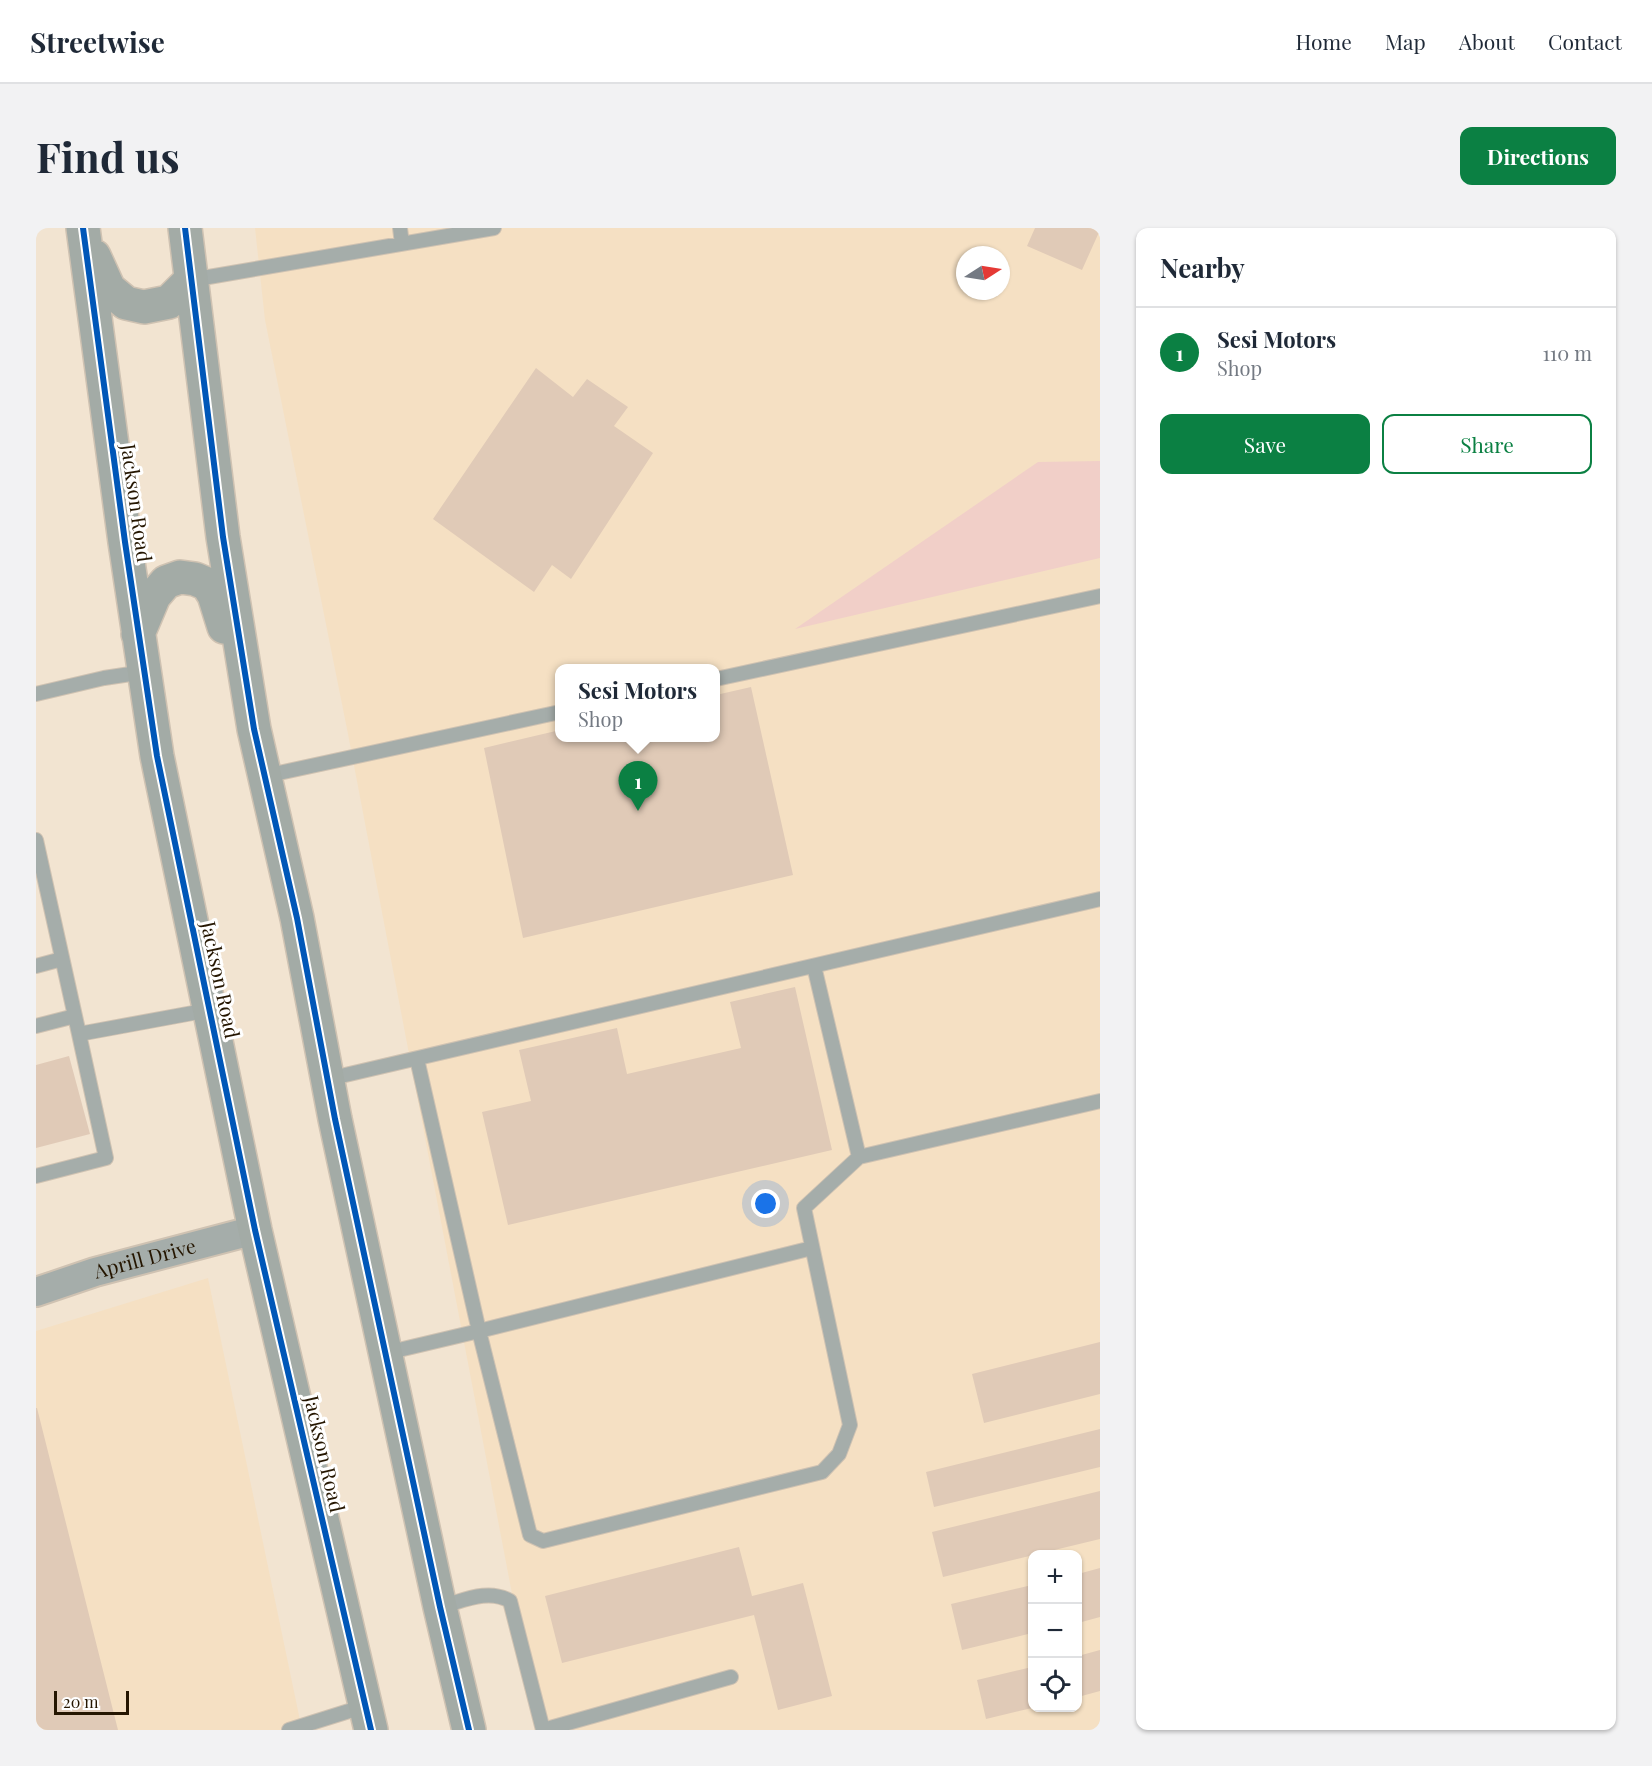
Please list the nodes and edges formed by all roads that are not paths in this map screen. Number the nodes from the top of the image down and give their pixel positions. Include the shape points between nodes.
1 (185, 228) edge
2 (400, 228) edge
3 (494, 228) edge
4 (83, 232) edge
5 (402, 244) junction
6 (191, 280) junction
7 (1100, 596) edge
8 (138, 634) junction
9 (144, 672) junction
10 (720, 678) edge
11 (36, 694) edge
12 (555, 713) edge
13 (254, 729) junction
14 (265, 776) junction
15 (36, 840) edge
16 (1100, 899) edge
17 (62, 959) junction
18 (36, 966) edge
19 (814, 966) junction
20 (209, 1010) junction
21 (75, 1016) junction
22 (36, 1026) edge
23 (79, 1034) junction
24 (417, 1059) junction
25 (327, 1079) junction
26 (1100, 1101) edge
27 (859, 1157) junction
28 (36, 1176) edge
29 (255, 1230) junction
30 (812, 1248) junction
31 (36, 1291) edge
32 (479, 1331) junction
33 (386, 1353) junction
34 (440, 1607) junction
35 (731, 1677) dead end
36 (368, 1718) edge
37 (289, 1730) edge
38 (469, 1730) edge
39 (543, 1730) edge

1 - 6 main road
2 - 5 lane
3 - 5 lane
4 - 6 main road via 109,289 126,303 144,307 169,302
4 - 8 main road, Jackson Road
5 - 6 lane
6 - 13 main road via 223,537
7 - 10 lane
8 - 9 main road, Jackson Road
8 - 13 main road via 154,596 166,582 180,577 207,584 214,595
9 - 11 lane
9 - 20 main road, Jackson Road via 157,756
12 - 14 lane
13 - 14 main road
14 - 25 main road
15 - 17 lane
16 - 19 lane
17 - 18 lane
17 - 21 lane
19 - 24 lane
19 - 27 lane
20 - 23 lane
20 - 29 main road, Jackson Road
21 - 22 lane
21 - 23 lane
23 - 28 lane via 106,1158
24 - 25 lane
24 - 32 lane
25 - 33 main road
26 - 27 lane
27 - 30 lane via 804,1208
29 - 31 street, Aprill Drive
29 - 36 main road, Jackson Road
30 - 32 lane
30 - 32 lane via 850,1425 839,1454 822,1472 543,1541 530,1535
32 - 33 lane
33 - 34 main road
34 - 38 main road
34 - 39 lane via 485,1595 499,1594 510,1600
35 - 39 lane
36 - 37 lane

